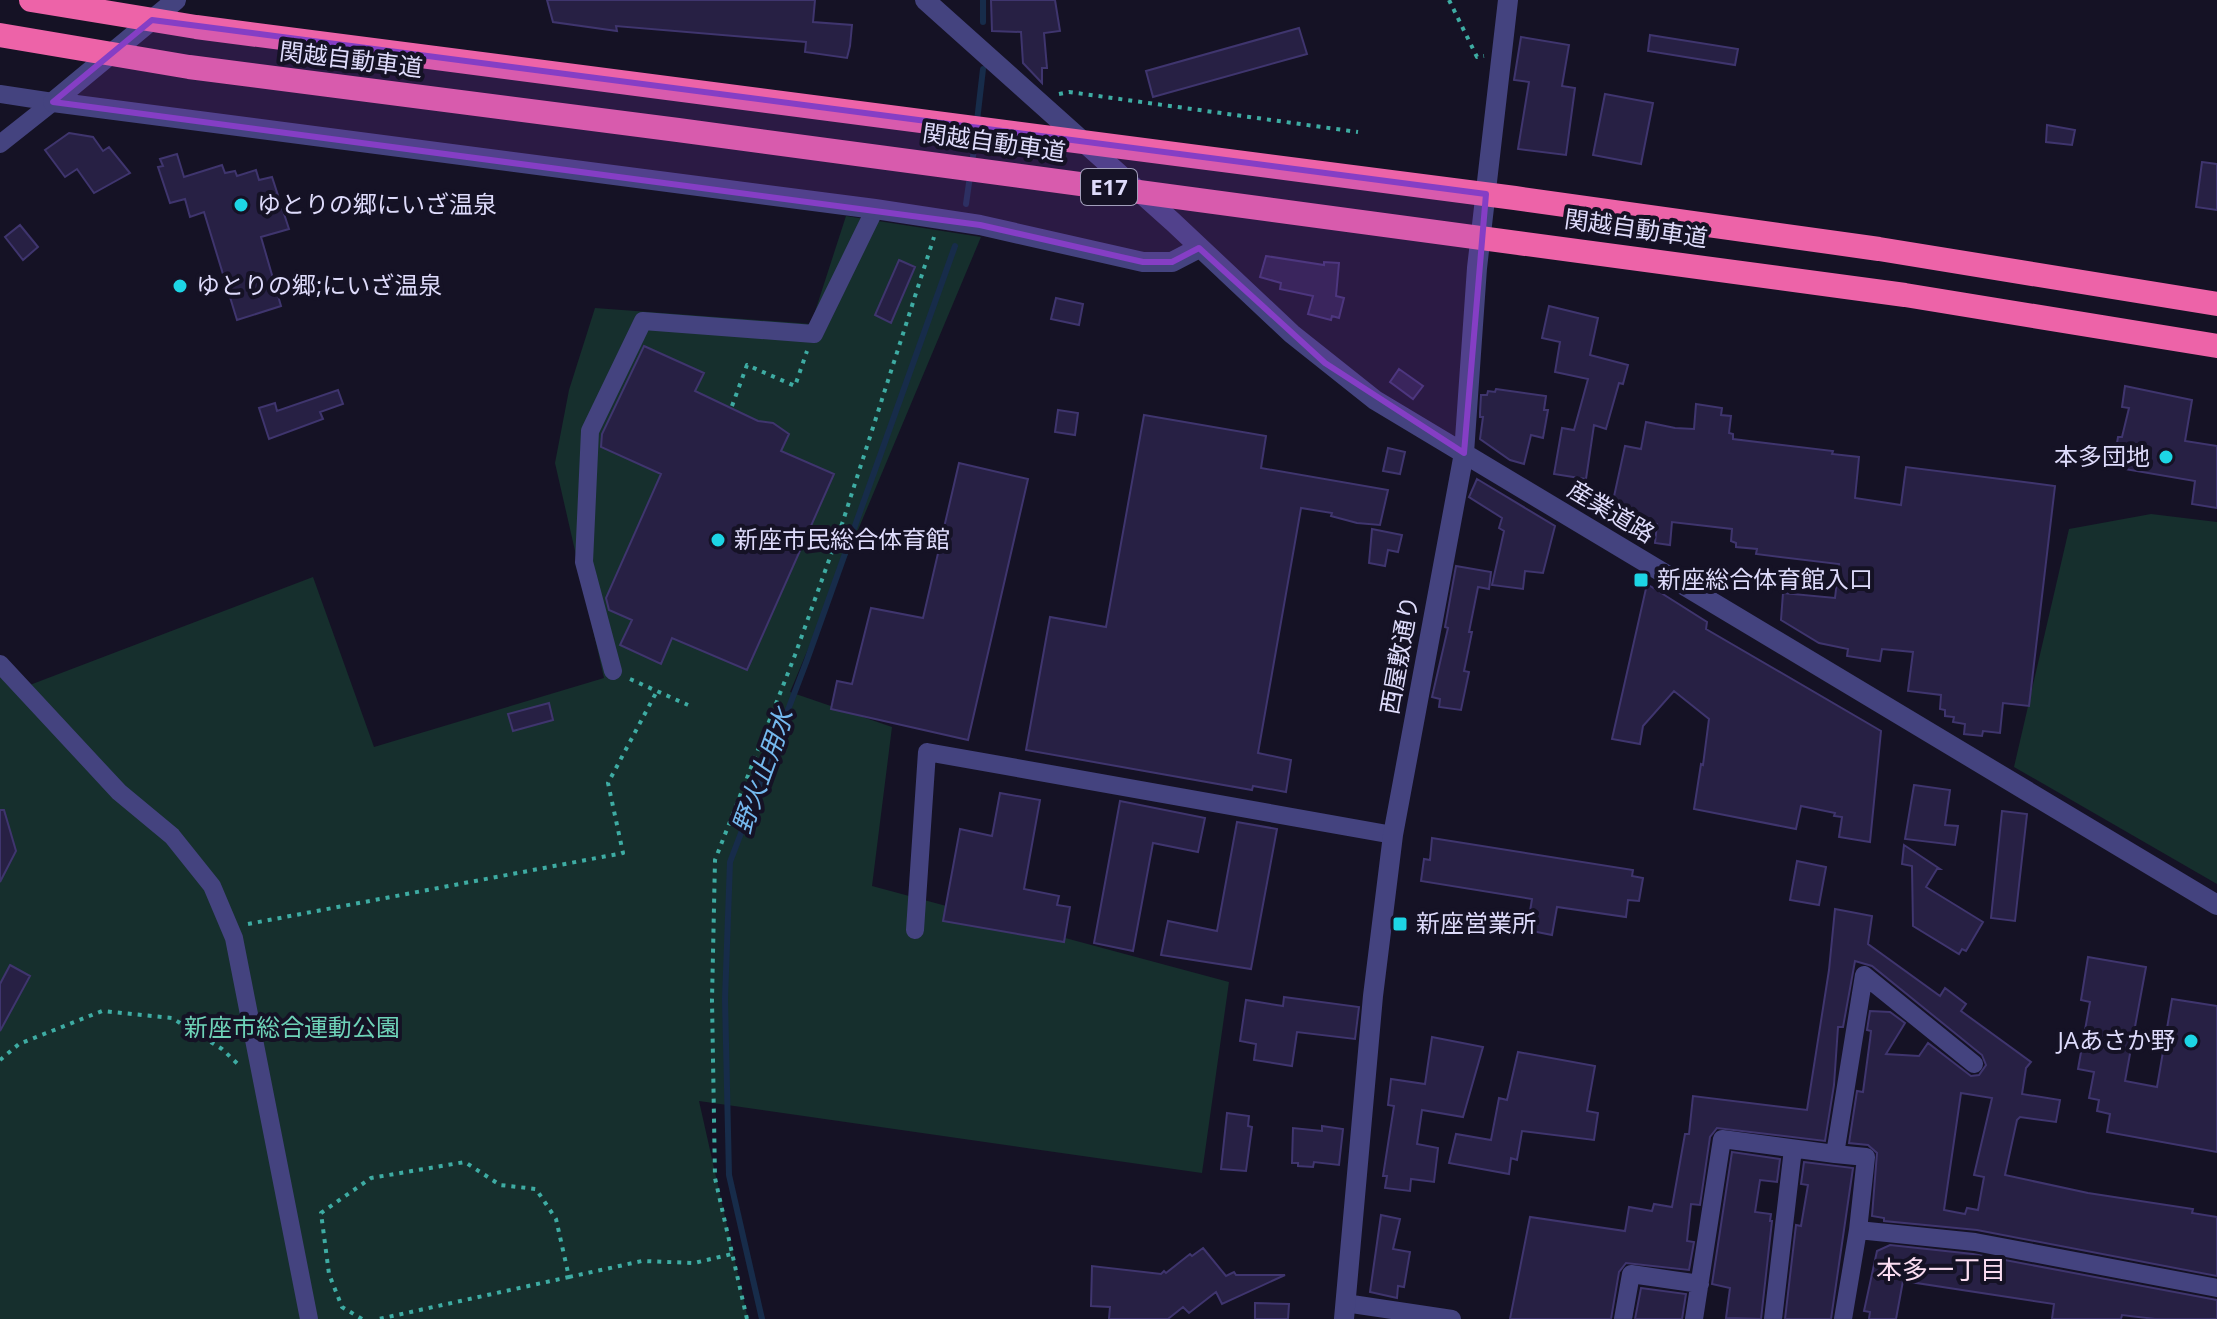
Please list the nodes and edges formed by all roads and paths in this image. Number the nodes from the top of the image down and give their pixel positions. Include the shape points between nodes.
1 (31, 0) edge
2 (176, 0) edge
3 (925, 0) edge
4 (1449, 0) edge
5 (1508, 0) edge
6 (0, 35) edge
7 (1477, 57) dead end
8 (0, 94) edge
9 (60, 96) junction
10 (1042, 105) junction
11 (1358, 132) dead end
12 (0, 144) edge
13 (875, 209) junction
14 (939, 220) junction
15 (1199, 248) junction
16 (2217, 304) edge
17 (814, 334) junction
18 (2217, 346) edge
19 (732, 406) dead end
20 (1464, 453) junction
21 (0, 664) edge
22 (613, 671) joint
23 (657, 691) junction
24 (688, 705) dead end
25 (1393, 835) junction
26 (2217, 905) edge
27 (229, 928) junction
28 (915, 930) dead end
29 (0, 1060) edge
30 (1974, 1064) dead end
31 (265, 1092) junction
32 (1793, 1149) junction
33 (1835, 1154) junction
34 (1858, 1230) junction
35 (732, 1254) junction
36 (569, 1277) junction
37 (1700, 1284) junction
38 (2217, 1288) edge
39 (1344, 1311) edge
40 (309, 1319) edge
41 (362, 1319) edge
42 (379, 1319) edge
43 (747, 1319) edge
44 (1452, 1319) edge
45 (1623, 1319) edge
46 (1694, 1319) edge
47 (1773, 1319) edge
48 (1843, 1319) edge

1 - 16 highway, 関越自動車道 / E17 via 196,27 1560,204
2 - 9 street
3 - 10 street
4 - 7 path
5 - 20 street, 西屋敷通り via 1477,268
6 - 18 highway, 関越自動車道 / E17 via 189,67 1905,295
8 - 9 street
9 - 12 street
9 - 13 street
10 - 11 path via 1069,92
10 - 15 street, 産業道路
13 - 14 street
13 - 17 street
14 - 15 street via 1143,262 1172,262
14 - 35 path via 843,521 715,860 715,1178
15 - 20 street, 産業道路 via 1325,363
17 - 19 path via 795,386 747,365
17 - 22 street via 643,321 590,431 584,562
20 - 25 street, 西屋敷通り
20 - 26 street, 産業道路
21 - 27 street via 119,792 172,836 212,886
22 - 23 path
23 - 24 path
23 - 27 path via 608,783 623,853
25 - 28 street via 927,752
25 - 39 street, 西屋敷通り
27 - 31 street
29 - 31 path via 19,1044 102,1011 172,1018 222,1049
30 - 33 street via 1864,975
31 - 40 street
32 - 33 street
32 - 37 street via 1722,1139
32 - 47 street
33 - 34 street via 1866,1157
34 - 38 street via 1975,1242
34 - 48 street
35 - 36 path via 694,1263 642,1261
35 - 43 path
36 - 41 path via 556,1219 536,1189 500,1185 465,1162 371,1178 321,1213 333,1285 342,1307
36 - 42 path
37 - 45 street via 1631,1274
37 - 46 street
39 - 44 street

